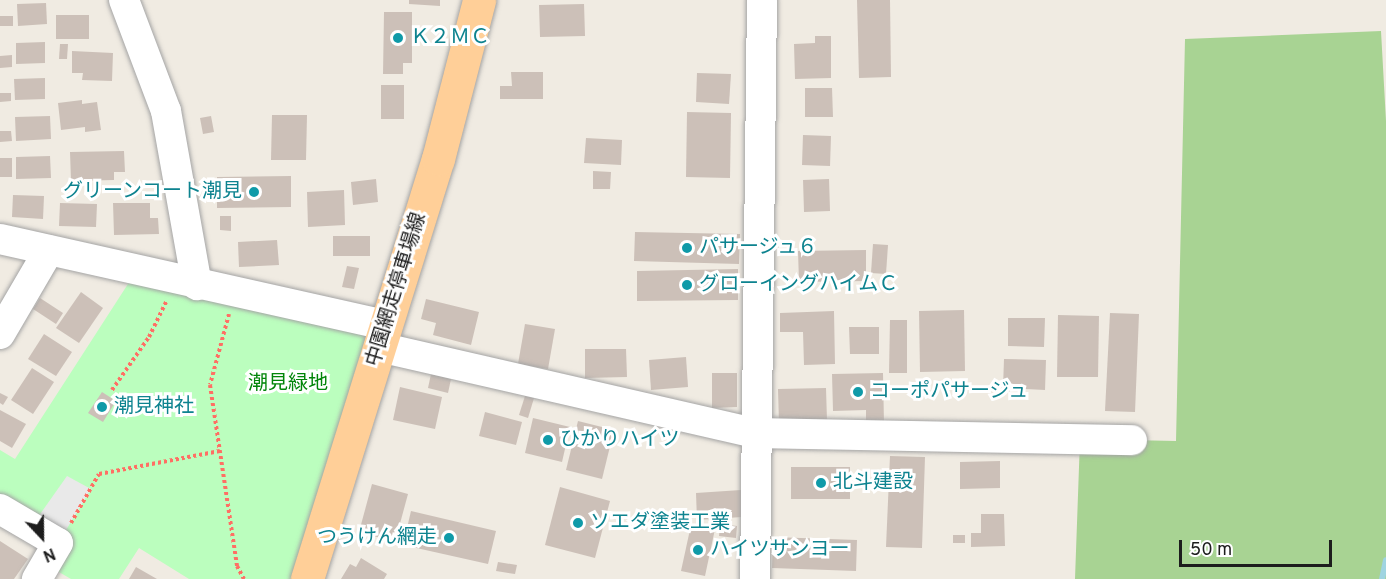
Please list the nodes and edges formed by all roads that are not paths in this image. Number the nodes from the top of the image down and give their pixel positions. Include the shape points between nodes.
1 (124, 0) edge
2 (479, 0) edge
3 (762, 0) edge
4 (0, 239) edge
5 (49, 250) junction
6 (185, 282) junction
7 (0, 334) edge
8 (382, 336) junction
9 (756, 433) junction
10 (1132, 440) dead end
11 (0, 508) edge
12 (37, 579) edge
13 (307, 579) edge
14 (755, 579) edge

1 - 6 street via 166,111
2 - 8 main road, 中園網走停車場線 via 438,159
3 - 9 street
4 - 5 street
5 - 6 street
5 - 7 street
6 - 8 street
8 - 9 street
8 - 13 main road, 中園網走停車場線
9 - 10 street
9 - 14 street
11 - 12 street via 58,543

